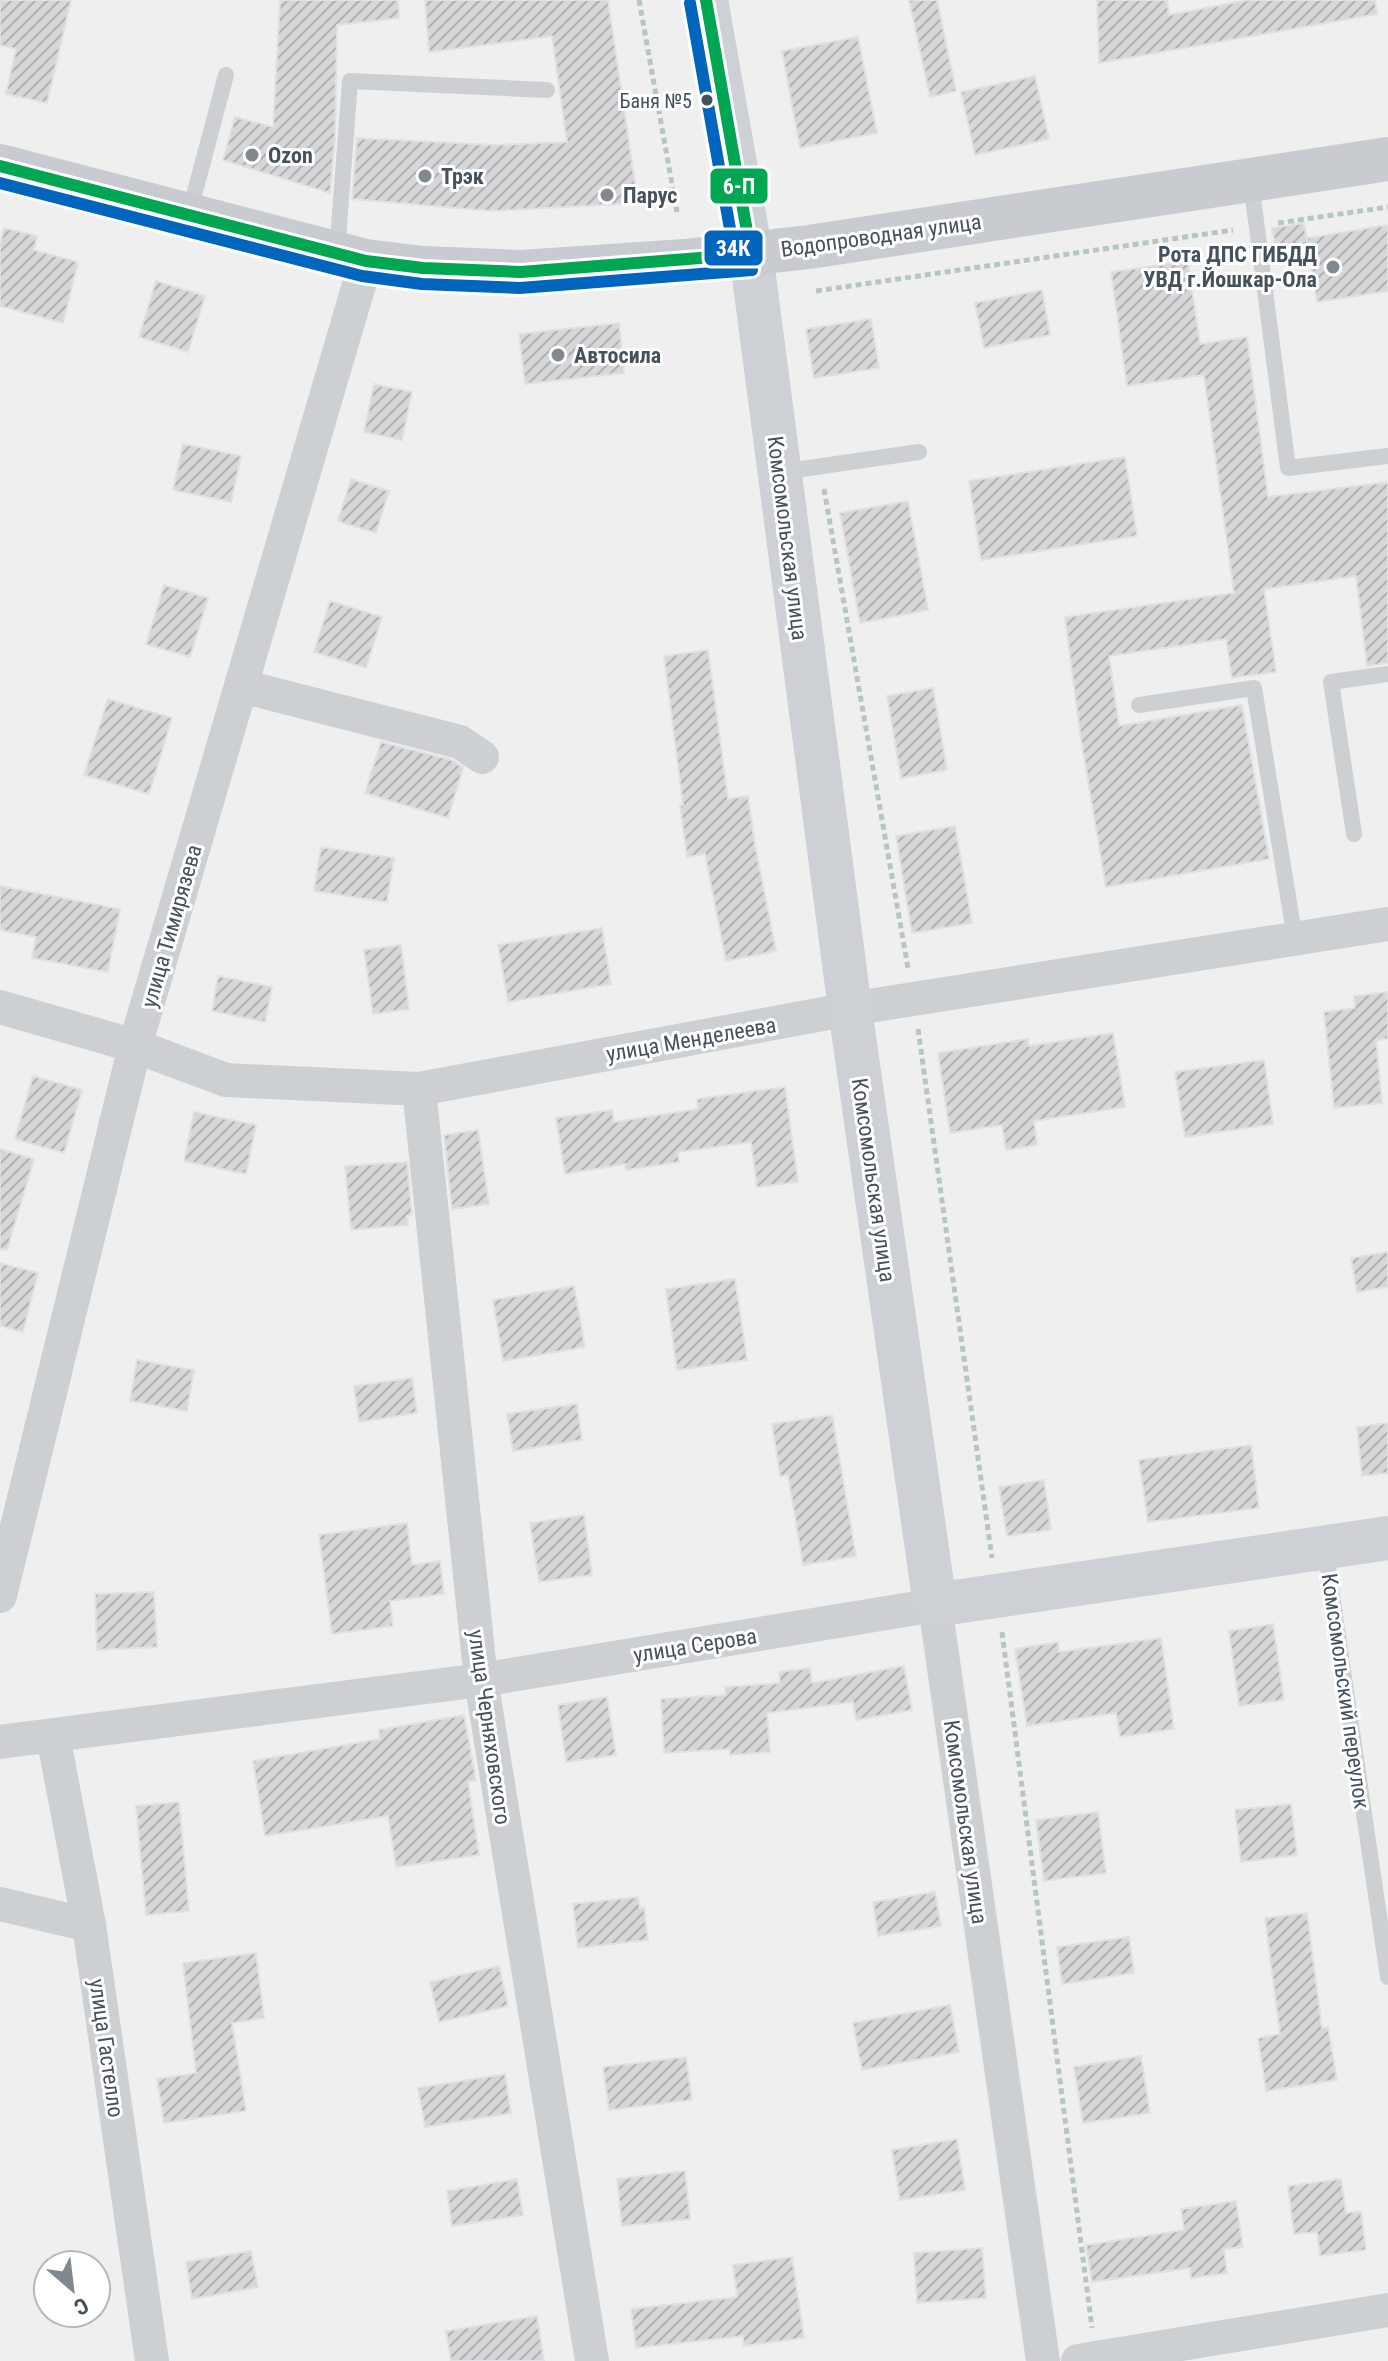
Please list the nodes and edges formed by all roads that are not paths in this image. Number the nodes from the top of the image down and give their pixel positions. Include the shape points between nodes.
1 (706, 0) edge
2 (226, 75) dead end
3 (547, 90) dead end
4 (1388, 159) edge
5 (0, 166) edge
6 (1250, 180) junction
7 (189, 215) junction
8 (751, 254) junction
9 (351, 258) junction
10 (919, 452) dead end
11 (1387, 456) edge
12 (800, 470) junction
13 (1388, 674) edge
14 (241, 686) junction
15 (1139, 705) dead end
16 (482, 757) dead end
17 (1354, 834) dead end
18 (1388, 924) edge
19 (1295, 939) junction
20 (0, 1007) edge
21 (850, 1009) junction
22 (135, 1046) junction
23 (419, 1089) junction
24 (1388, 1538) edge
25 (1325, 1548) junction
26 (0, 1596) edge
27 (935, 1605) junction
28 (481, 1680) junction
29 (53, 1736) junction
30 (0, 1742) edge
31 (0, 1904) edge
32 (89, 1925) junction
33 (1388, 1977) edge
34 (1388, 2310) edge
35 (1087, 2360) edge
36 (152, 2361) edge
37 (592, 2361) edge
38 (1043, 2361) edge

1 - 8 main road, Комсомольская улица
2 - 7 lane
3 - 9 lane via 350,81
4 - 6 main road, Водопроводная улица
5 - 7 main road, Водопроводная улица
6 - 8 main road, Водопроводная улица
6 - 11 lane via 1288,468
7 - 9 main road, Водопроводная улица
8 - 9 main road, Водопроводная улица via 521,272 423,268
8 - 12 main road, Комсомольская улица
9 - 14 street, улица Тимирязева
10 - 12 lane
12 - 21 main road, Комсомольская улица
13 - 17 lane via 1331,682
14 - 16 street via 460,742
14 - 22 street, улица Тимирязева
15 - 19 lane via 1254,688
18 - 19 street, улица Менделеева
19 - 21 street, улица Менделеева
20 - 22 street, улица Менделеева
21 - 23 street, улица Менделеева
21 - 27 main road, Комсомольская улица
22 - 23 street, улица Менделеева via 226,1080
22 - 26 street, улица Тимирязева
23 - 28 street, улица Черняховского
24 - 25 main road, улица Серова
25 - 27 main road, улица Серова
25 - 33 lane, Комсомольский переулок
27 - 28 street, улица Серова
27 - 38 street, Комсомольская улица
28 - 29 street, улица Серова
28 - 37 street, улица Черняховского
29 - 30 street, улица Серова
29 - 32 street, улица Гастелло
31 - 32 street
32 - 36 street, улица Гастелло
34 - 35 street

